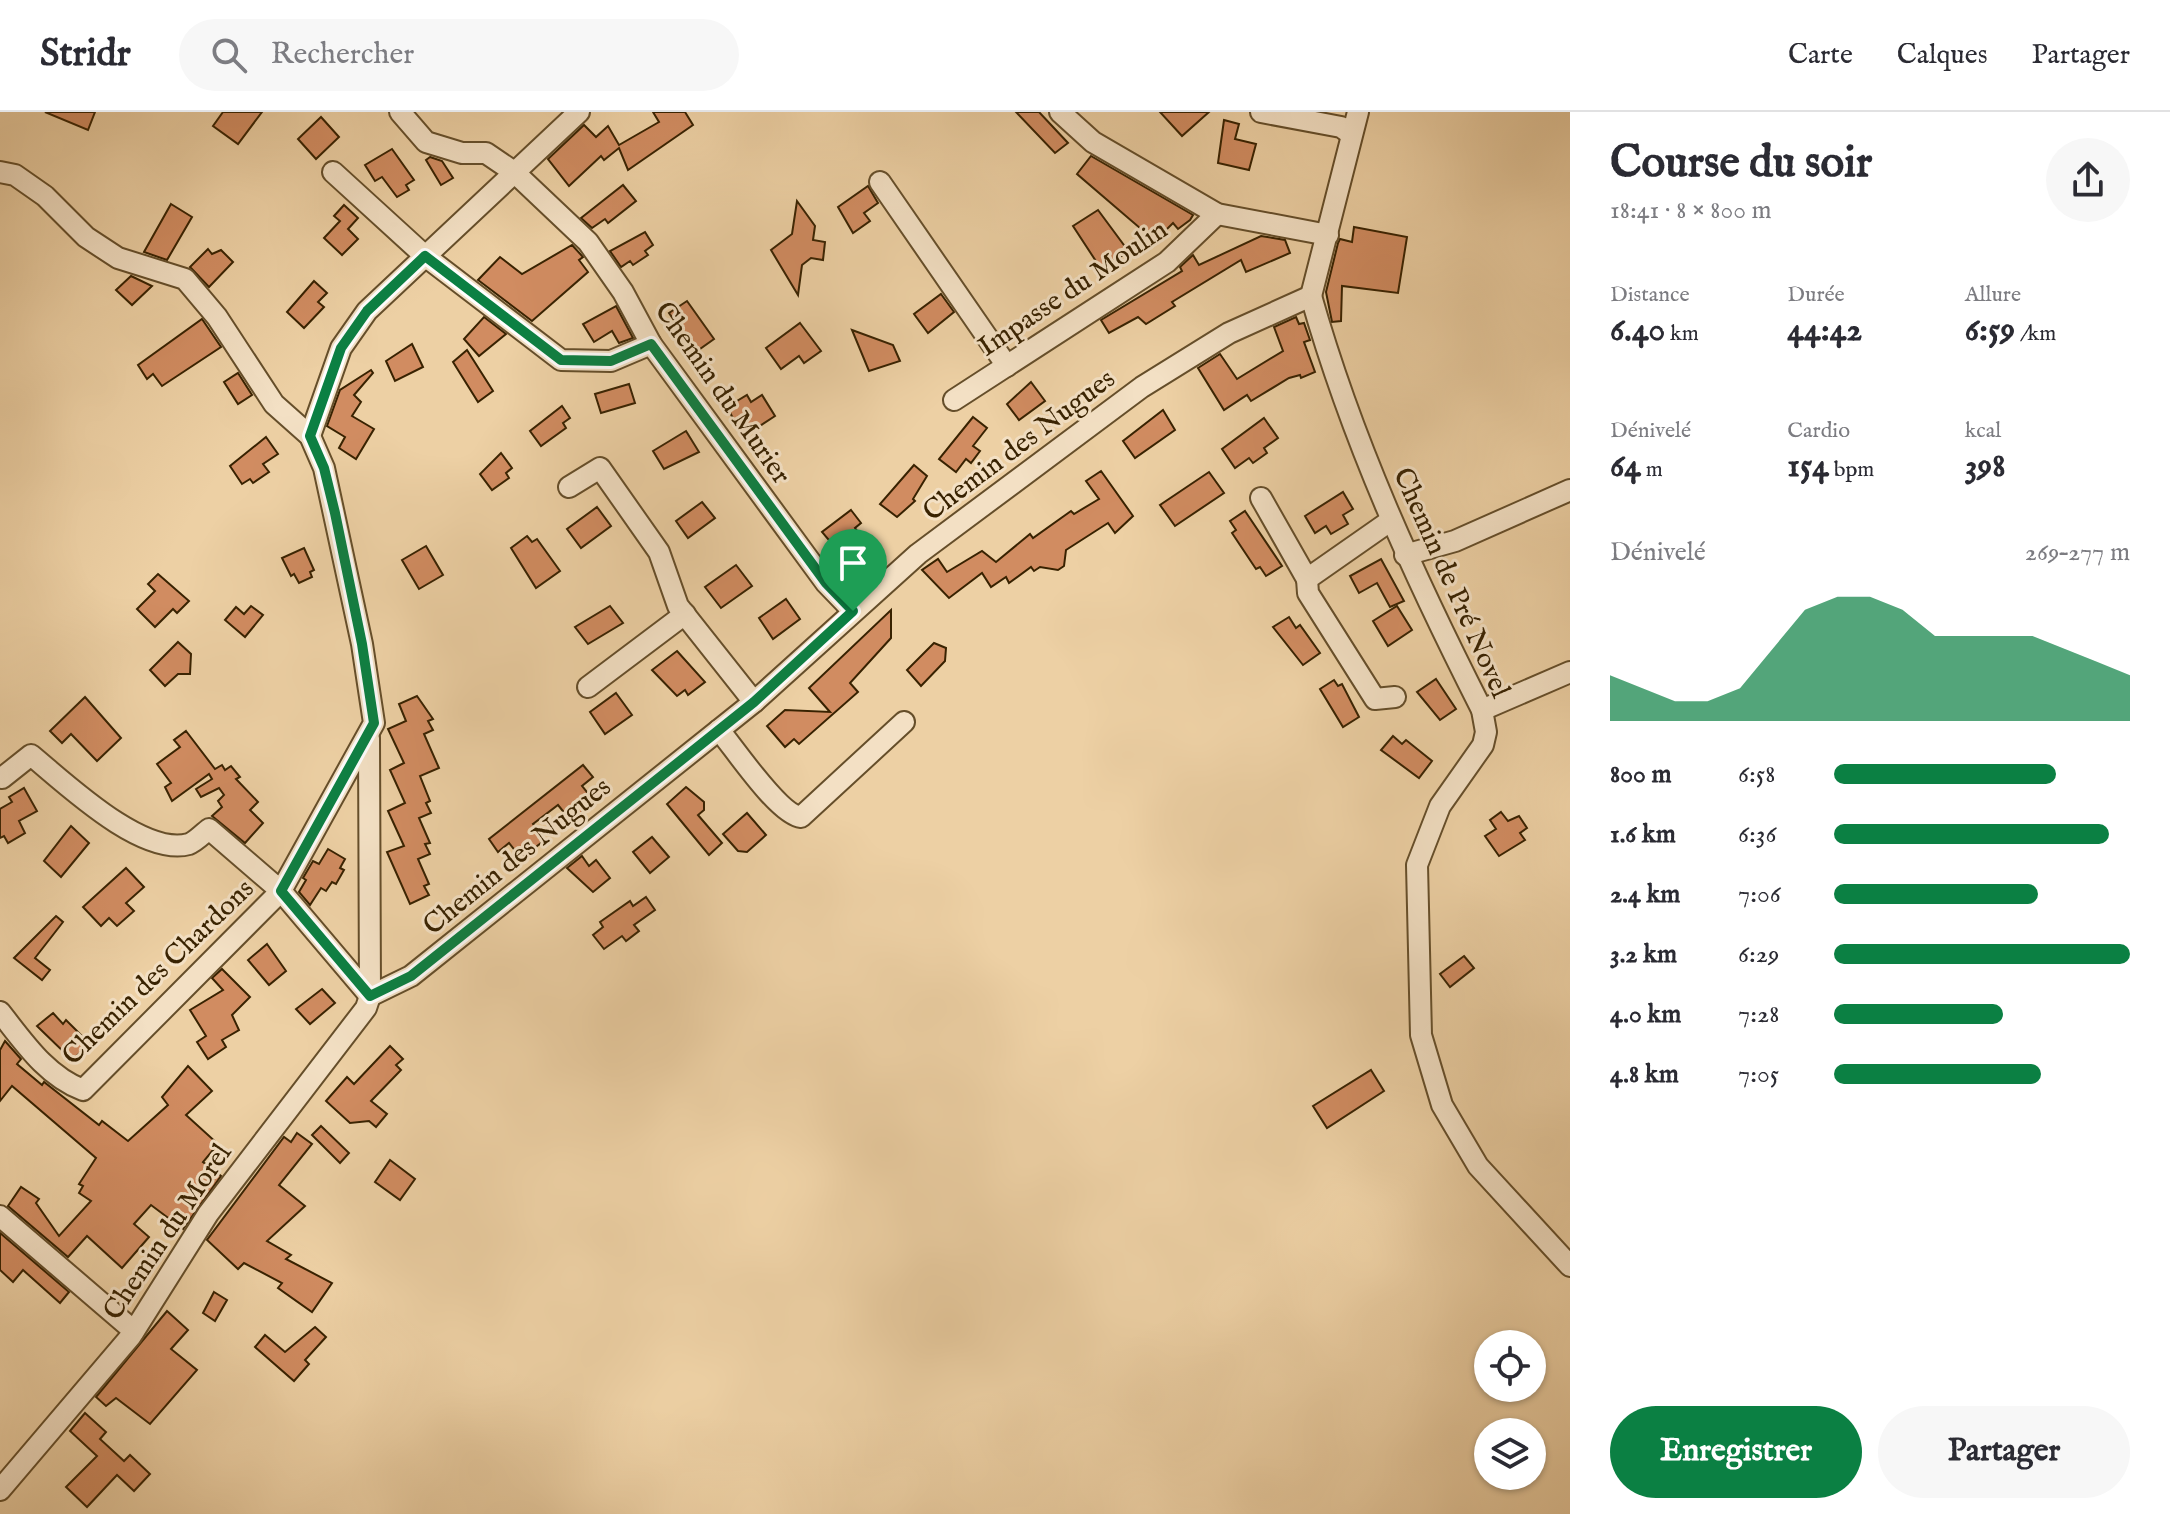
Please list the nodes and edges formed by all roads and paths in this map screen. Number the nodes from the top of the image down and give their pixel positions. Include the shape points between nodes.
1 (400, 112) edge
2 (579, 112) edge
3 (1060, 112) edge
4 (1261, 112) edge
5 (1358, 112) edge
6 (1351, 134) junction
7 (0, 172) edge
8 (333, 172) dead end
9 (514, 172) junction
10 (880, 182) dead end
11 (1217, 214) junction
12 (1328, 235) junction
13 (425, 256) junction
14 (1311, 296) junction
15 (651, 344) junction
16 (1007, 366) junction
17 (954, 400) dead end
18 (310, 436) junction
19 (569, 487) dead end
20 (1570, 490) edge
21 (1261, 498) dead end
22 (1390, 521) junction
23 (1405, 555) junction
24 (1307, 579) junction
25 (853, 611) junction
26 (685, 614) junction
27 (1570, 672) edge
28 (588, 687) dead end
29 (1395, 697) dead end
30 (754, 702) junction
31 (1482, 710) junction
32 (904, 722) dead end
33 (719, 730) junction
34 (369, 736) junction
35 (2, 778) edge
36 (281, 891) junction
37 (370, 996) junction
38 (0, 1012) edge
39 (0, 1216) edge
40 (1570, 1266) edge
41 (134, 1331) junction
42 (0, 1490) edge

1 - 9 street, Chemin du Murier via 426,142 462,153 486,153
2 - 9 street
3 - 11 street via 1093,142
4 - 6 street via 1341,127
5 - 6 street
6 - 12 street
7 - 18 street via 15,175 45,196 86,237 118,258 185,279 217,317 274,404
8 - 13 street
9 - 13 street
9 - 15 street, Chemin du Murier via 588,242
10 - 16 street
11 - 12 street
11 - 16 street, Impasse du Moulin via 1167,262
12 - 14 street
13 - 15 street via 561,360 611,361
13 - 18 street via 367,311 341,348
14 - 22 street, Chemin de Pré Novel
14 - 25 street, Chemin des Nugues via 1229,333 1142,387 918,554
15 - 25 street, Chemin du Murier via 826,583
16 - 17 street, Impasse du Moulin
18 - 34 street via 324,468 362,644 374,723
19 - 26 street via 600,468 659,552
20 - 23 street via 1455,541
21 - 24 street
22 - 23 street, Chemin de Pré Novel
22 - 24 street
23 - 31 street, Chemin de Pré Novel
24 - 29 street via 1308,593 1375,699
25 - 30 street, Chemin des Nugues
26 - 28 street
26 - 30 street
27 - 31 street
30 - 33 street, Chemin des Nugues
31 - 40 street, Chemin de Pré Novel via 1483,745 1440,806 1417,865 1421,1035 1442,1105 1478,1166
32 - 33 street via 801,817 780,805
33 - 37 street, Chemin des Nugues via 411,976
34 - 36 street
34 - 37 street
35 - 36 street, Chemin des Chardons via 31,755 105,815 149,841 189,844 209,829
36 - 37 street
36 - 38 street, Chemin des Chardons via 83,1090 37,1058
37 - 41 street, Chemin du Morel via 208,1214
39 - 41 street
41 - 42 street, Chemin du Morel

